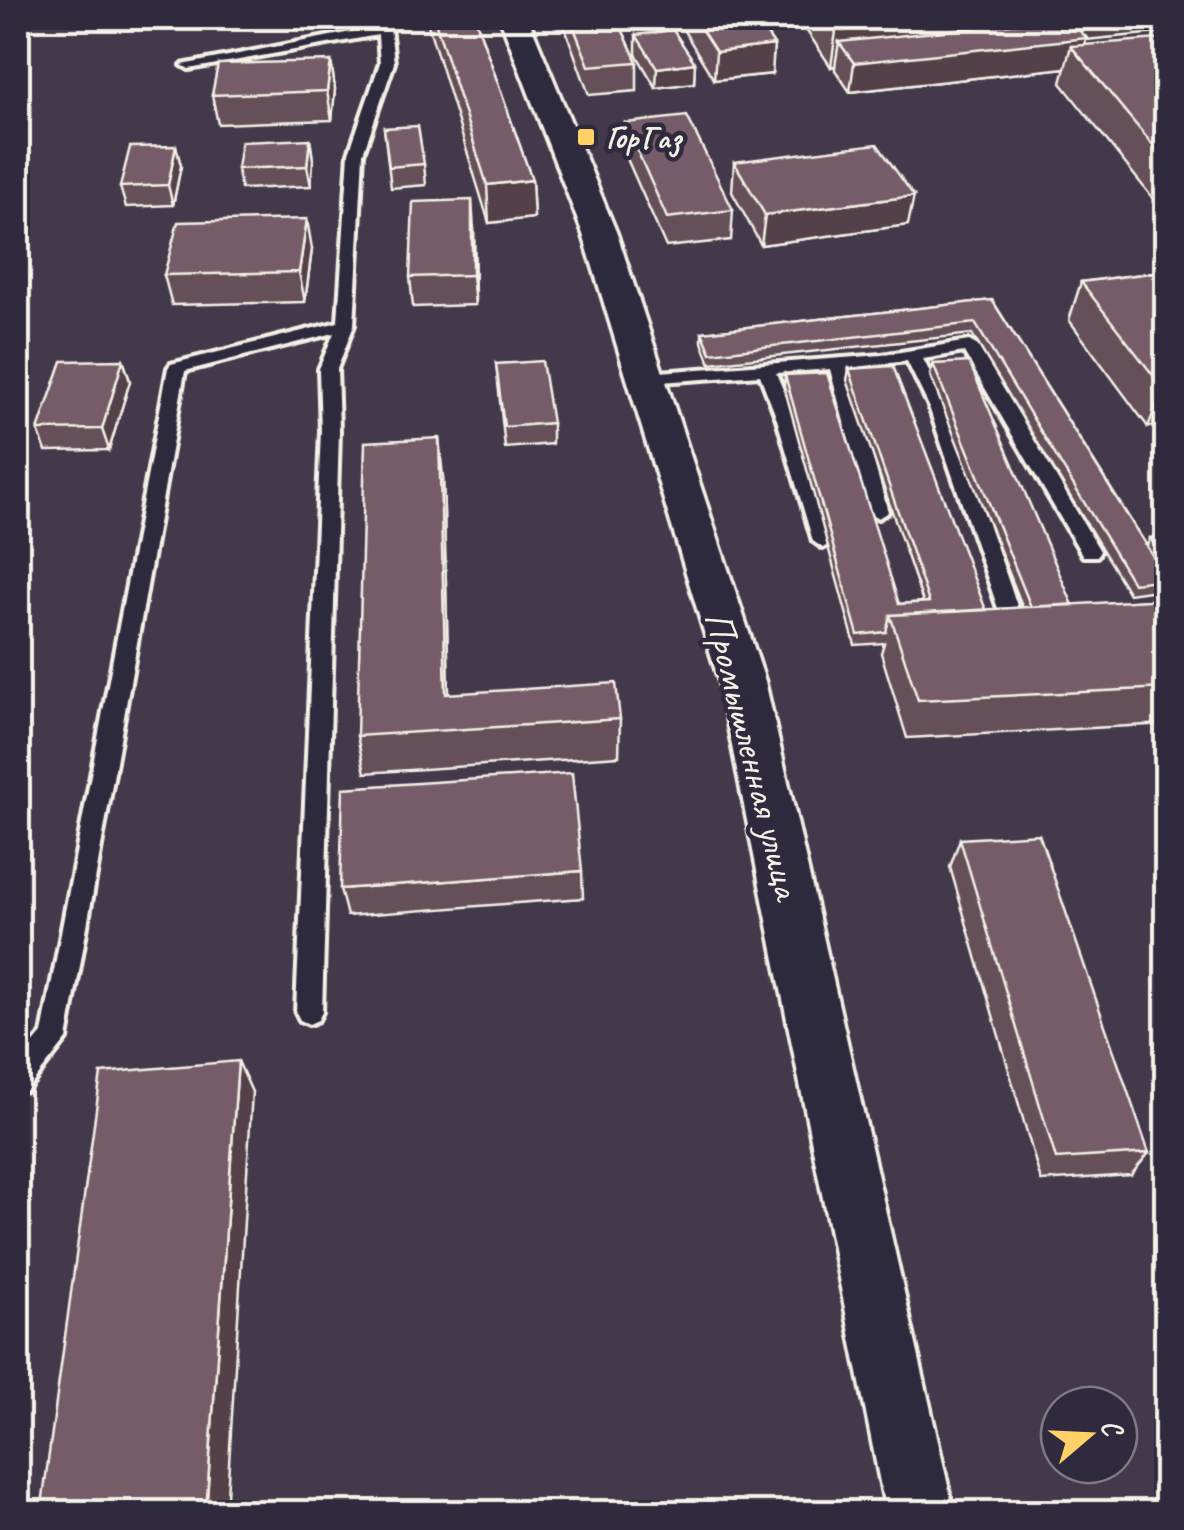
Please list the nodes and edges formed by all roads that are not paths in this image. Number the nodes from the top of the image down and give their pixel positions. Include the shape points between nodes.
1 (514, 18) edge
2 (383, 24) edge
3 (189, 64) dead end
4 (346, 325) junction
5 (912, 354) junction
6 (836, 361) junction
7 (766, 369) junction
8 (646, 378) junction
9 (878, 512) dead end
10 (823, 541) dead end
11 (1090, 552) dead end
12 (1012, 620) edge
13 (309, 1012) dead end
14 (18, 1080) edge
15 (920, 1512) edge

1 - 8 street, Промышленная улица via 600,234
2 - 3 lane
2 - 4 lane via 386,63 356,153
4 - 13 lane via 328,369
4 - 14 lane via 177,368 54,1039
5 - 6 lane
5 - 11 lane via 969,346
5 - 12 lane via 937,404
6 - 7 lane
6 - 9 lane
7 - 8 lane
7 - 10 lane
8 - 15 street, Промышленная улица via 742,681

